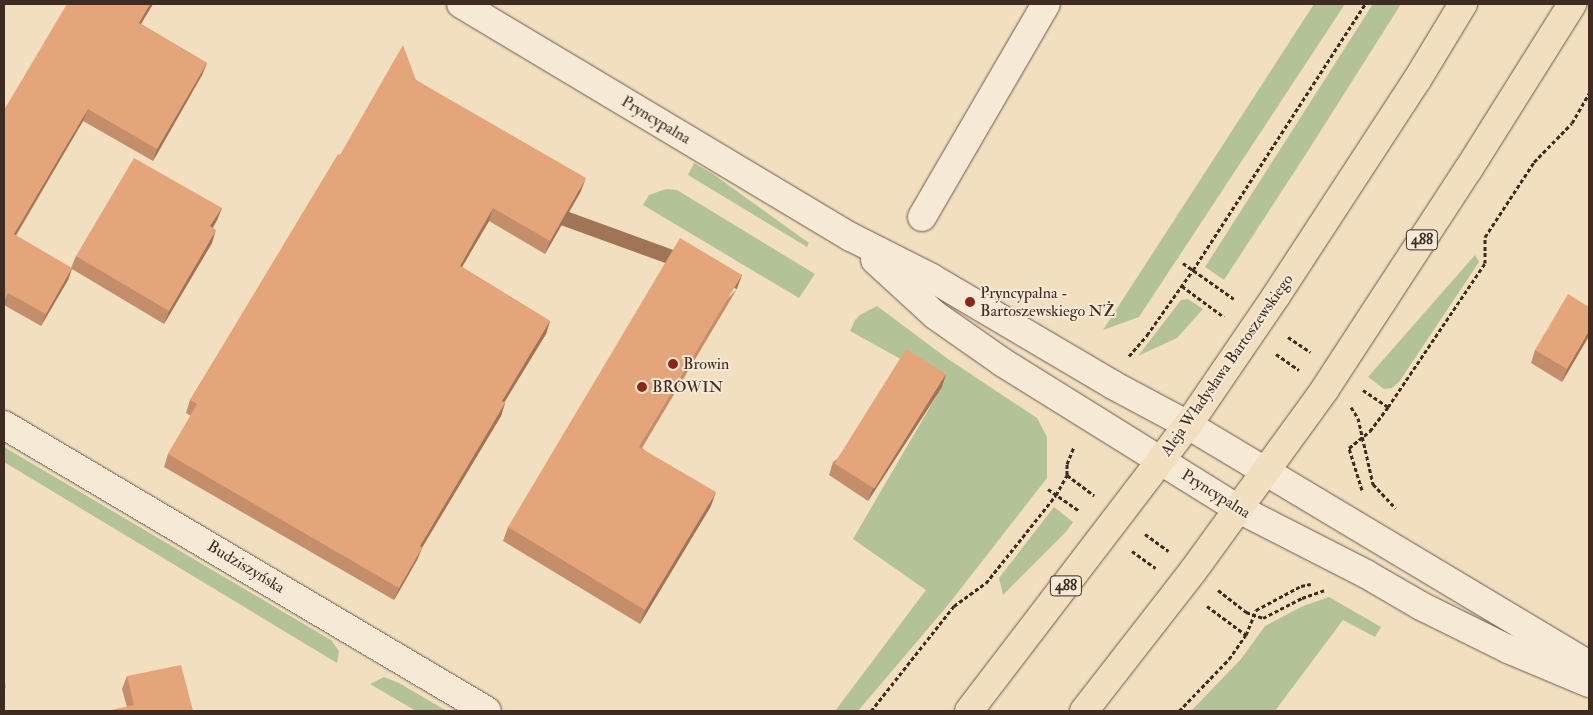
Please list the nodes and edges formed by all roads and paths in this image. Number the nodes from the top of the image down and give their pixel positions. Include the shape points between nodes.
1 (461, 4) edge
2 (1046, 4) edge
3 (1365, 4) edge
4 (1463, 4) edge
5 (1572, 4) edge
6 (1589, 93) edge
7 (922, 217) dead end
8 (851, 237) junction
9 (1113, 385) junction
10 (1355, 410) dead end
11 (1093, 418) junction
12 (4, 425) edge
13 (1188, 425) junction
14 (1363, 438) junction
15 (1161, 460) junction
16 (1265, 472) junction
17 (1048, 489) dead end
18 (1363, 493) dead end
19 (1056, 495) junction
20 (1237, 508) junction
21 (1392, 513) dead end
22 (1107, 532) junction
23 (1181, 587) junction
24 (1255, 616) dead end
25 (1246, 635) junction
26 (1589, 665) edge
27 (1589, 683) edge
28 (487, 711) edge
29 (871, 711) edge
30 (969, 711) edge
31 (1084, 711) edge
32 (1179, 711) edge

1 - 8 street, Pryncypalna
2 - 7 street
3 - 9 path via 1193,270 1147,336 1128,357
4 - 13 main road, Aleja Władysława Bartoszewskiego / 488 via 1304,255
5 - 16 main road, 488 via 1337,371
6 - 14 path via 1572,123 1534,162 1485,237 1485,262 1388,407
8 - 9 street, Pryncypalna via 930,277
8 - 11 street, Pryncypalna via 935,315 1002,362
9 - 13 street, Pryncypalna
10 - 14 path
11 - 15 street, Pryncypalna
11 - 19 path via 1072,450 1066,475
12 - 28 street, Budziszyńska
13 - 15 main road, Aleja Władysława Bartoszewskiego / 488
13 - 16 street, Pryncypalna
14 - 18 path via 1349,448
14 - 21 path via 1373,484 1399,514
15 - 20 street, Pryncypalna
15 - 22 main road, Aleja Władysława Bartoszewskiego / 488
16 - 20 main road, 488
16 - 26 street, Pryncypalna
17 - 19 path
19 - 22 path
19 - 29 path via 986,583 954,606
20 - 23 main road, 488
20 - 27 street, Pryncypalna via 1508,649
22 - 23 path
22 - 30 main road, Aleja Władysława Bartoszewskiego / 488
23 - 25 path
23 - 31 main road, 488
24 - 25 path
25 - 32 path via 1229,660

